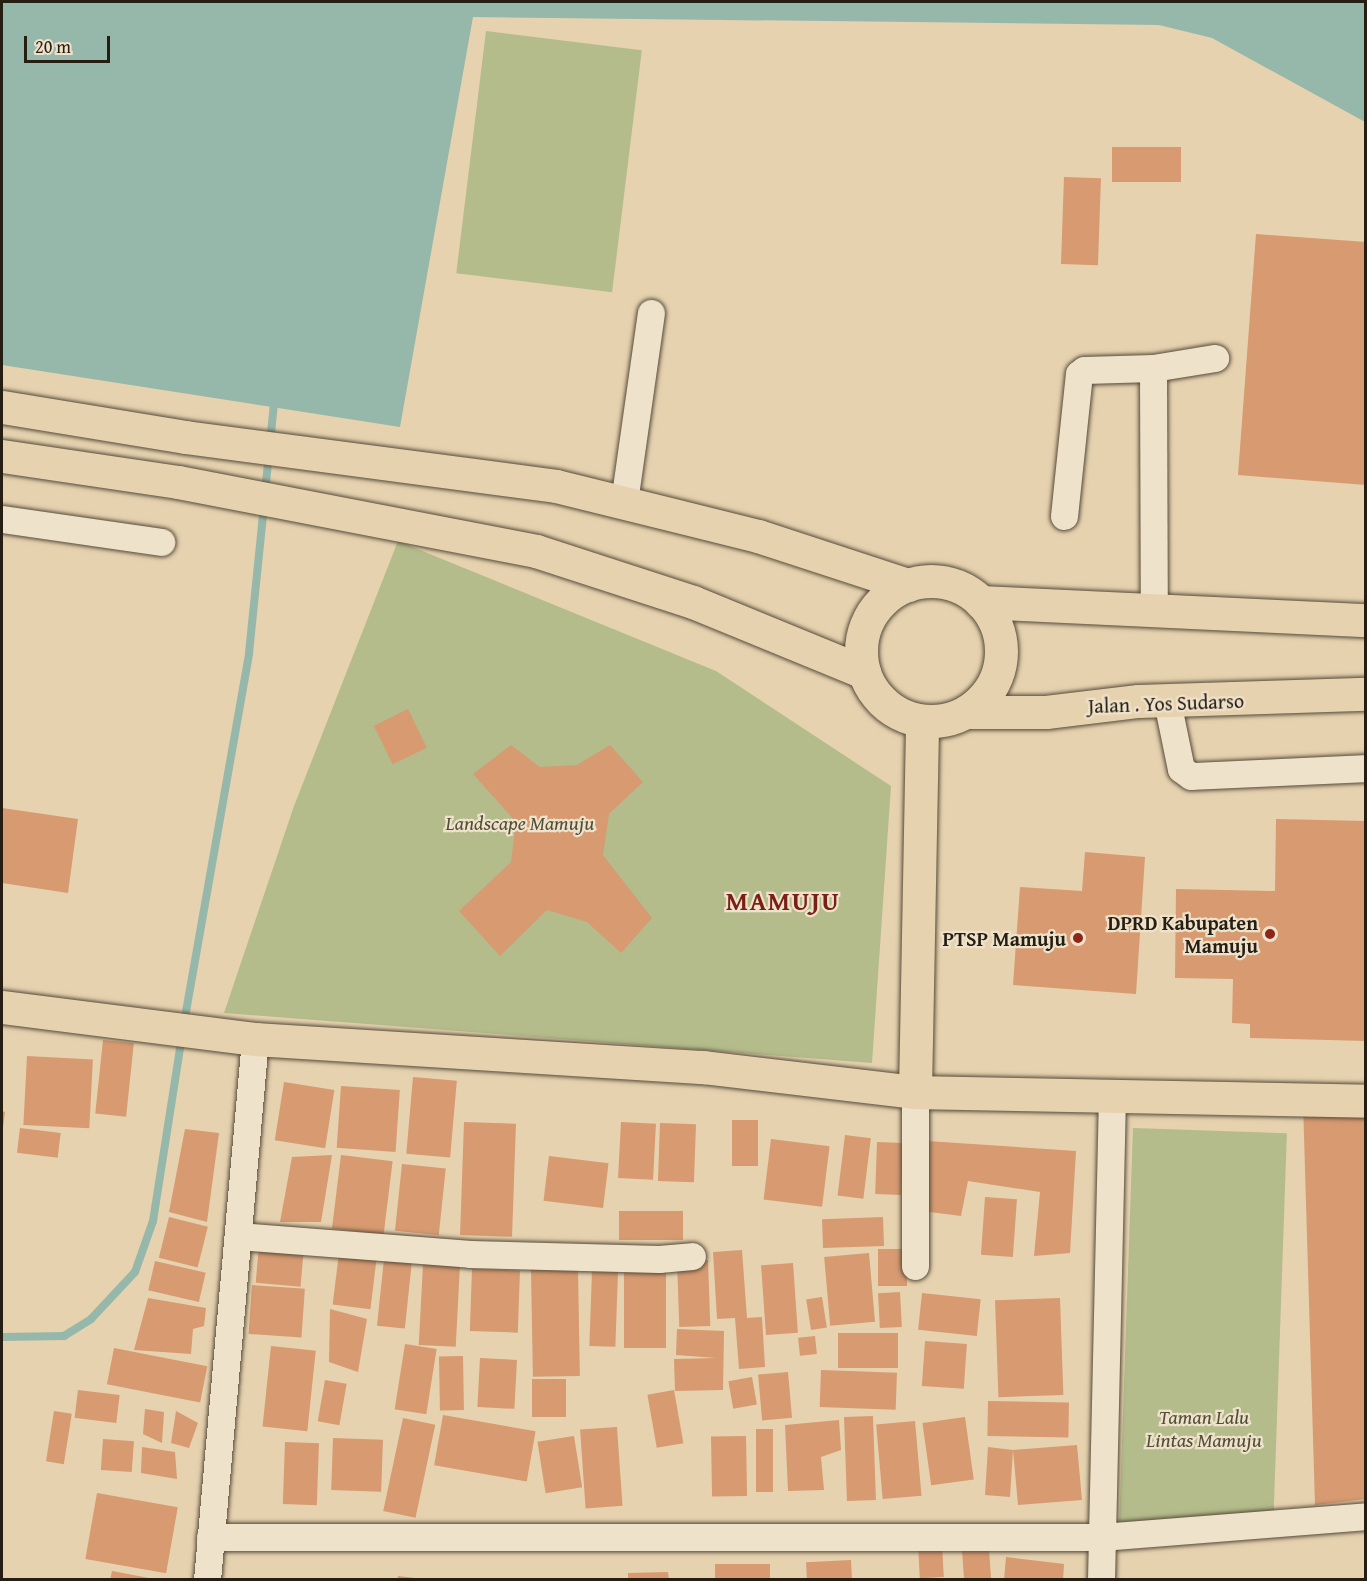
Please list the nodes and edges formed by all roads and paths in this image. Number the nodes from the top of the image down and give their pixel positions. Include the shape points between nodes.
1 (651, 313) dead end
2 (1215, 358) dead end
3 (1153, 368) junction
4 (2, 407) edge
5 (2, 456) edge
6 (624, 502) junction
7 (1064, 516) dead end
8 (2, 519) edge
9 (161, 542) dead end
10 (908, 585) junction
11 (981, 602) junction
12 (1154, 610) junction
13 (1365, 620) edge
14 (864, 672) junction
15 (1365, 694) edge
16 (1167, 701) junction
17 (967, 712) junction
18 (922, 721) junction
19 (1365, 768) edge
20 (2, 1007) edge
21 (242, 1038) junction
22 (915, 1092) junction
23 (1112, 1098) junction
24 (1365, 1101) edge
25 (238, 1236) junction
26 (692, 1256) dead end
27 (915, 1266) dead end
28 (1365, 1516) edge
29 (210, 1537) junction
30 (1102, 1537) junction
31 (207, 1580) edge
32 (1101, 1580) edge

1 - 6 street
2 - 3 street
3 - 7 street via 1093,369 1079,374
3 - 12 street
4 - 6 main road via 185,437 556,486
5 - 14 main road via 178,482 536,551 658,590
6 - 10 main road via 680,514
8 - 9 street
10 - 11 main road via 954,585
10 - 14 main road via 886,597 869,618 861,641
11 - 12 main road
11 - 17 main road via 998,629 1001,661 990,690
12 - 13 main road
14 - 18 main road via 880,700 906,717
15 - 16 main road, Jalan . Yos Sudarso
16 - 17 main road, Jalan . Yos Sudarso via 1095,704 1046,712
16 - 19 street via 1181,769 1191,776
17 - 18 main road via 938,722
18 - 22 main road
20 - 21 main road
21 - 22 main road via 703,1067
21 - 25 street
22 - 23 main road
22 - 27 street
23 - 24 main road
23 - 30 street
25 - 26 street via 470,1254 638,1259
25 - 29 street
28 - 30 street
29 - 30 street
29 - 31 street
30 - 32 street

